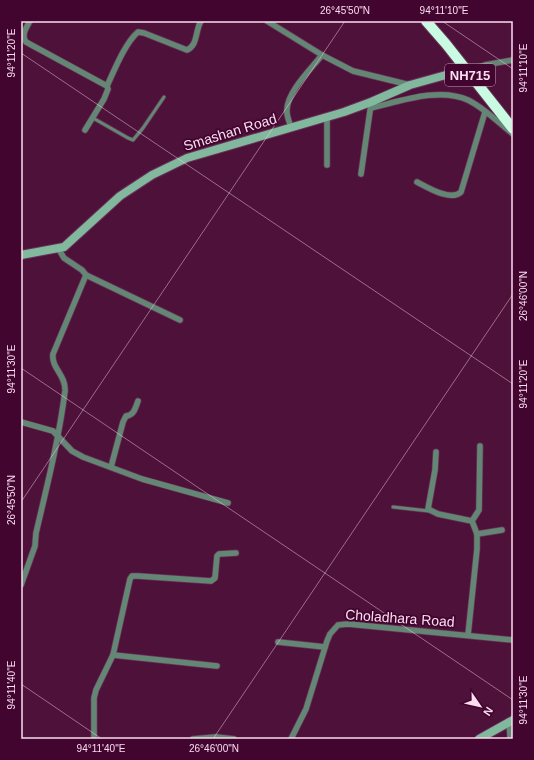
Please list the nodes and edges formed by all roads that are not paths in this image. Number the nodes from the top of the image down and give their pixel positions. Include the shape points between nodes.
1 (30, 21) edge
2 (201, 21) edge
3 (267, 21) edge
4 (426, 21) edge
5 (22, 41) edge
6 (322, 55) junction
7 (513, 60) edge
8 (468, 72) junction
9 (410, 85) junction
10 (107, 86) junction
11 (164, 97) dead end
12 (371, 105) junction
13 (485, 112) junction
14 (327, 117) junction
15 (93, 118) junction
16 (291, 127) junction
17 (513, 129) edge
18 (85, 130) dead end
19 (513, 134) edge
20 (327, 165) dead end
21 (361, 174) dead end
22 (417, 182) dead end
23 (58, 248) junction
24 (21, 255) edge
25 (86, 275) junction
26 (180, 320) dead end
27 (138, 401) dead end
28 (21, 422) edge
29 (58, 436) junction
30 (480, 446) dead end
31 (436, 452) dead end
32 (110, 467) junction
33 (228, 503) dead end
34 (393, 507) dead end
35 (429, 511) junction
36 (472, 521) junction
37 (502, 530) dead end
38 (477, 534) junction
39 (236, 553) dead end
40 (21, 585) edge
41 (468, 635) junction
42 (513, 640) edge
43 (278, 642) dead end
44 (325, 647) junction
45 (113, 656) junction
46 (217, 666) dead end
47 (511, 722) edge
48 (94, 739) edge
49 (193, 739) edge
50 (234, 739) edge
51 (291, 739) edge
52 (479, 739) edge
53 (510, 739) edge

1 - 5 street
2 - 10 street via 194,44 188,50 144,32 138,32 119,60
3 - 6 street
4 - 8 highway, NH715
5 - 10 street
6 - 9 street via 353,71
6 - 16 street via 289,99 287,113
7 - 8 street
8 - 9 street, Smashan Road via 453,73
8 - 17 highway, NH715
9 - 12 street, Smashan Road
10 - 15 street via 107,92
11 - 15 lane via 133,140
12 - 13 street via 439,95 463,98
12 - 14 street, Smashan Road
12 - 21 street
13 - 19 street
13 - 22 street via 461,192 450,196
14 - 16 street, Smashan Road
14 - 20 street
15 - 18 street
16 - 23 street, Smashan Road via 187,158 152,175 120,196 64,247
23 - 24 street, Smashan Road
23 - 25 street via 64,258
25 - 26 street
25 - 29 street via 53,354 53,362 65,382
27 - 32 street via 133,413 126,416 123,422
28 - 29 street via 50,430
29 - 32 street via 77,454
29 - 40 street via 35,546
30 - 36 street via 479,510
31 - 35 street
32 - 33 street via 142,479
34 - 35 lane
35 - 36 street
36 - 38 street
37 - 38 street
38 - 41 street
39 - 45 street via 218,554 215,578 211,581 132,576 128,583
41 - 42 street, Choladhara Road
41 - 44 street, Choladhara Road via 342,624 334,628
43 - 44 street
44 - 51 street, Choladhara Road via 306,709
45 - 46 street
45 - 48 street via 94,698
47 - 52 street
47 - 53 street
49 - 50 street

